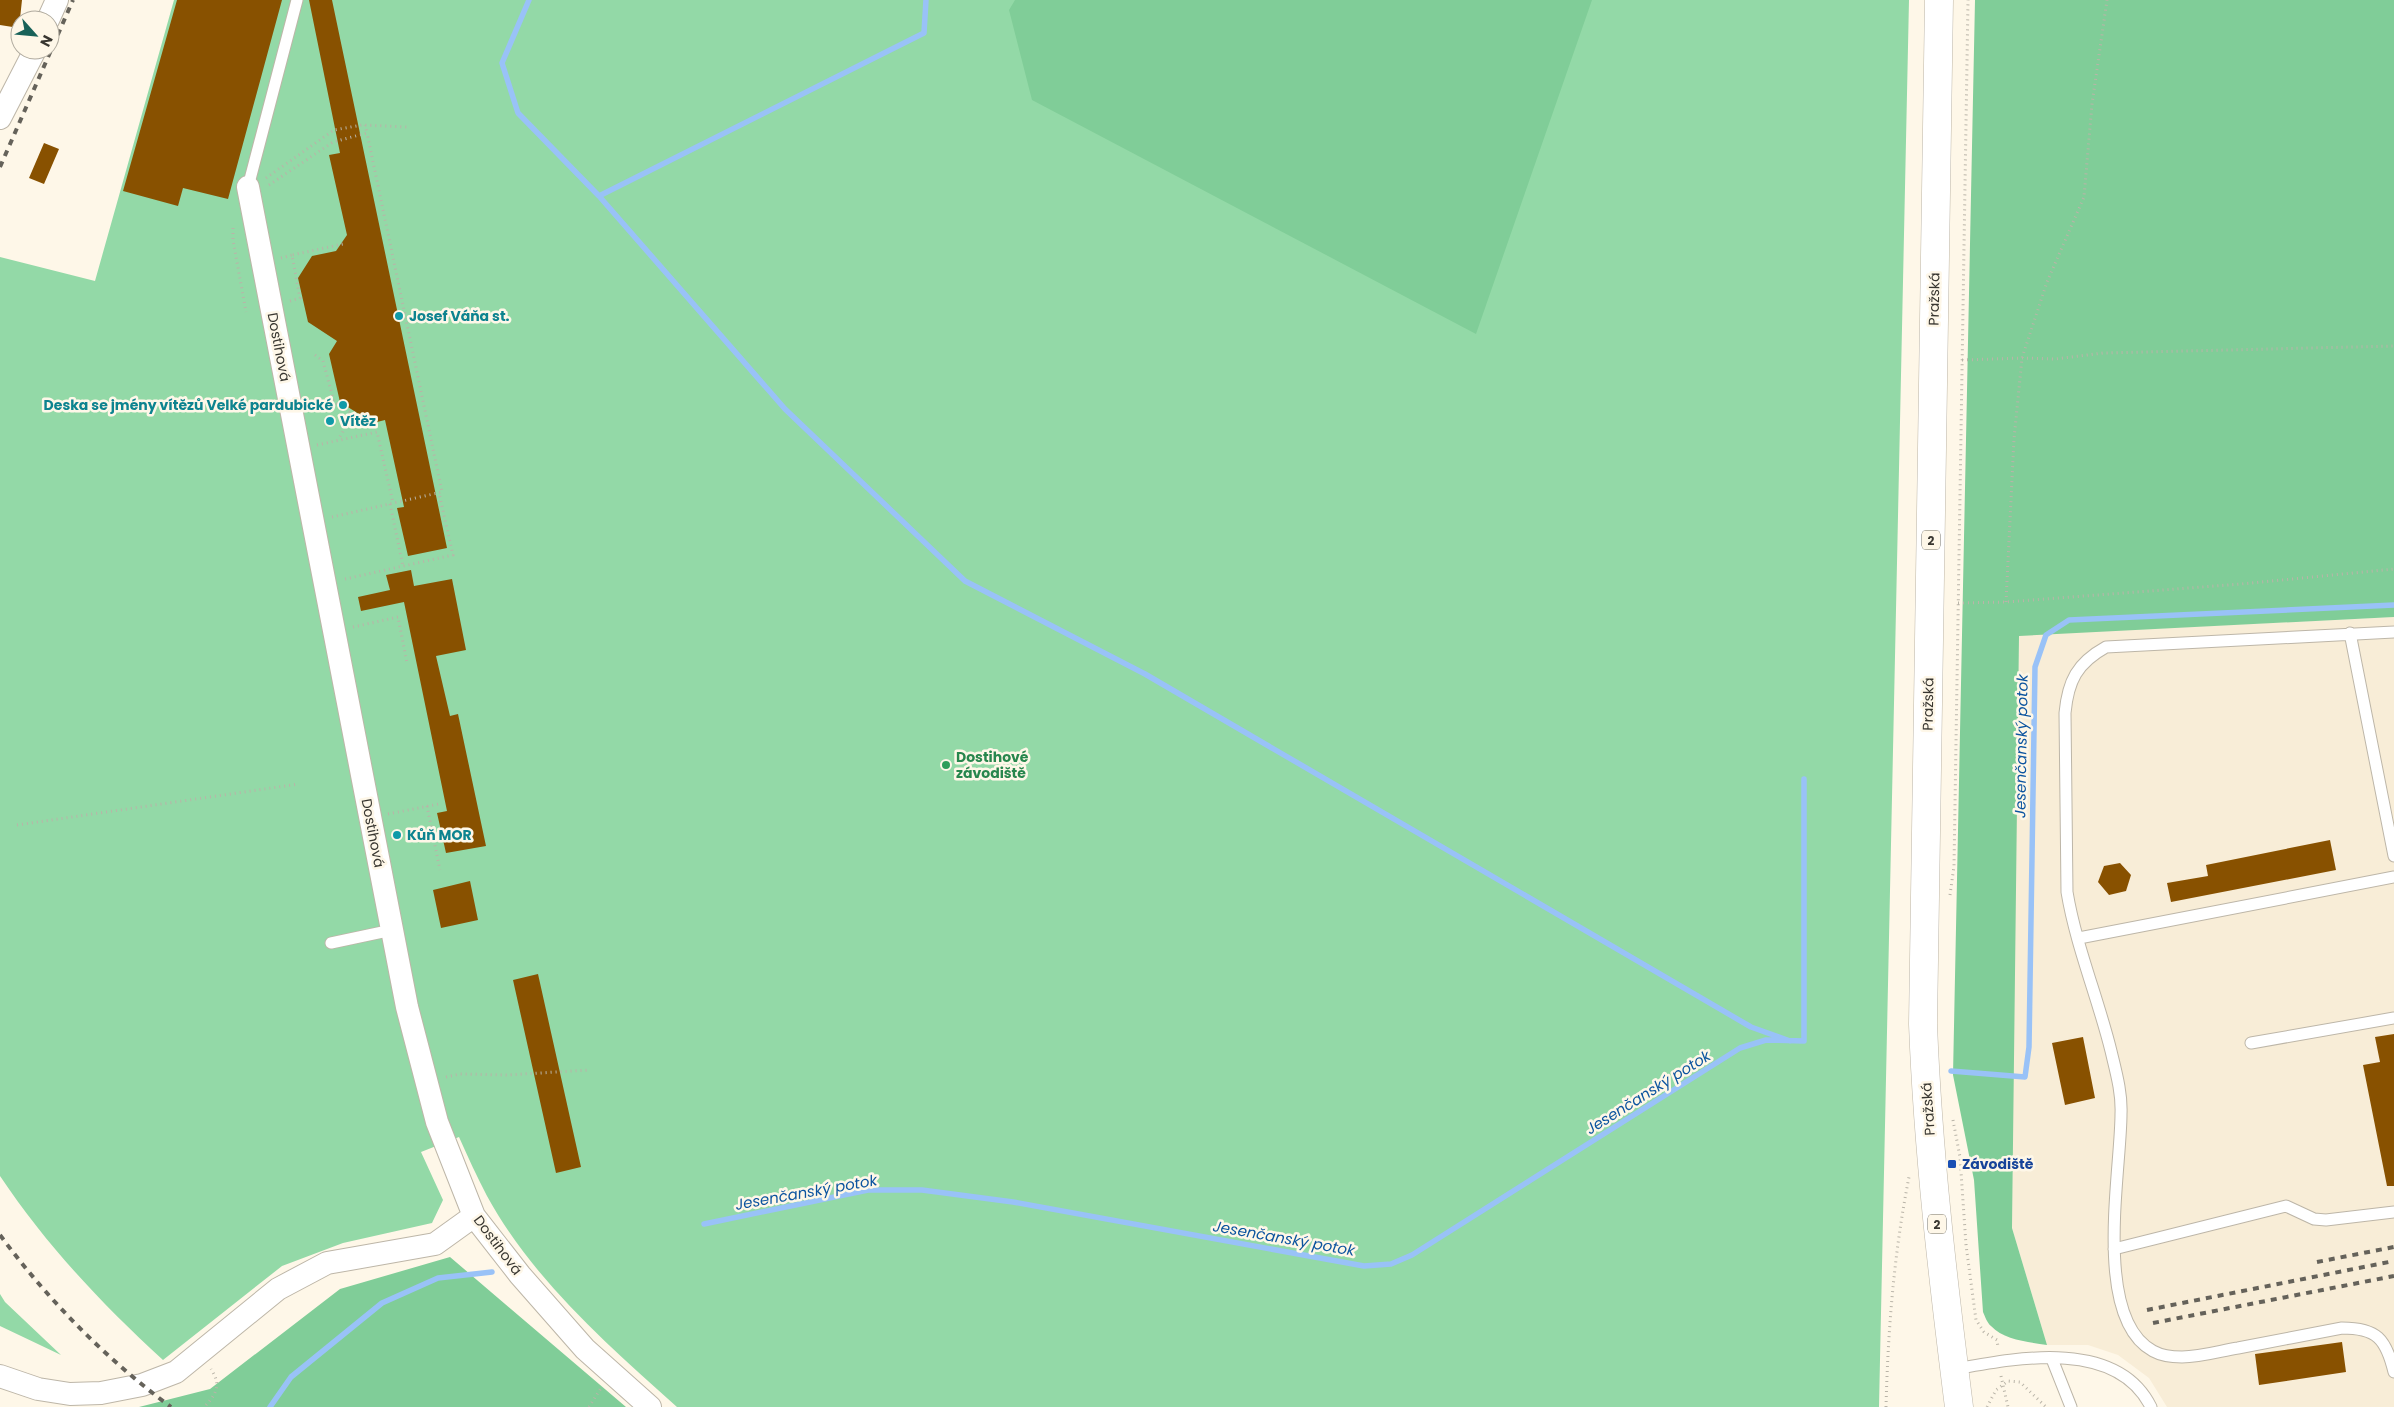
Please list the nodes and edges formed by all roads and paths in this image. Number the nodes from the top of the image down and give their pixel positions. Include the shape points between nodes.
1 (297, 0) edge
2 (1939, 0) edge
3 (1968, 0) edge
4 (2107, 0) edge
5 (30, 60) edge
6 (0, 118) edge
7 (365, 125) junction
8 (407, 127) dead end
9 (367, 134) junction
10 (256, 189) junction
11 (343, 244) dead end
12 (300, 298) dead end
13 (2394, 346) edge
14 (315, 355) dead end
15 (2022, 358) junction
16 (1962, 360) junction
17 (338, 440) junction
18 (310, 446) dead end
19 (439, 493) junction
20 (391, 504) junction
21 (324, 519) dead end
22 (404, 566) junction
23 (2394, 570) edge
24 (336, 581) dead end
25 (2006, 602) junction
26 (1958, 603) junction
27 (345, 628) dead end
28 (2394, 632) edge
29 (2350, 633) junction
30 (407, 663) dead end
31 (299, 784) dead end
32 (439, 804) dead end
33 (427, 806) junction
34 (381, 816) dead end
35 (17, 825) dead end
36 (2394, 856) edge
37 (440, 870) dead end
38 (2394, 877) edge
39 (1948, 904) dead end
40 (392, 930) junction
41 (2079, 938) junction
42 (331, 943) dead end
43 (2394, 1018) edge
44 (2251, 1043) dead end
45 (589, 1070) dead end
46 (425, 1081) junction
47 (1953, 1119) dead end
48 (1910, 1171) dead end
49 (2394, 1212) edge
50 (474, 1216) junction
51 (2114, 1249) junction
52 (200, 1352) junction
53 (2052, 1358) junction
54 (2000, 1361) junction
55 (1955, 1369) junction
56 (2394, 1372) edge
57 (0, 1376) edge
58 (2002, 1386) junction
59 (206, 1406) dead end
60 (650, 1407) edge
61 (1886, 1407) edge
62 (1959, 1407) edge
63 (1987, 1407) edge
64 (2008, 1407) edge
65 (2046, 1407) edge
66 (2071, 1407) edge
67 (2151, 1407) edge

1 - 10 lane
2 - 55 main road, Pražská / 2 via 1923,1024 1938,1230
3 - 16 path
4 - 15 path via 2092,104 2084,197 2046,282
5 - 6 street
7 - 8 path
7 - 9 path
7 - 10 path via 334,130 257,185
9 - 10 path via 333,142 268,186
9 - 19 path via 442,492
10 - 40 street, Dostihová
11 - 12 path via 292,255
13 - 15 path
14 - 17 path via 324,361 334,402 353,414
15 - 16 path
15 - 25 path via 2014,439
16 - 26 path
17 - 18 path
17 - 20 path via 377,432
19 - 20 path
19 - 22 path via 453,555
20 - 21 path
20 - 22 path
22 - 24 path
23 - 25 path
25 - 26 path
26 - 39 path via 1954,866
27 - 30 path via 398,617
28 - 29 lane
29 - 36 lane
29 - 41 lane via 2106,647 2080,667 2066,696 2065,714 2067,892 2071,918
31 - 35 path
32 - 33 path
33 - 34 path
33 - 37 path
38 - 41 lane
40 - 42 lane
40 - 46 street, Dostihová
41 - 51 lane via 2121,1095
43 - 44 lane
45 - 46 path via 507,1076 460,1074
46 - 50 street, Dostihová via 437,1122
47 - 54 path via 1960,1157 1966,1245 1976,1320 1984,1332 1997,1340
48 - 61 path via 1897,1235 1887,1345
49 - 51 lane via 2326,1220 2314,1219 2286,1206
50 - 52 street via 435,1244 327,1263 278,1290
50 - 60 street, Dostihová via 585,1349
51 - 56 lane via 2118,1291 2125,1318 2136,1337 2153,1351 2184,1357 2357,1328 2381,1339
52 - 57 street via 176,1372 142,1385 101,1393 70,1394 38,1389
52 - 59 path via 217,1379 216,1394
53 - 54 lane
53 - 66 lane
53 - 67 lane via 2098,1363 2121,1373 2136,1386
54 - 55 lane
54 - 58 path
55 - 62 main road, Pražská / 2
58 - 63 path via 1996,1390
58 - 64 path
58 - 65 path via 2008,1381 2020,1382

